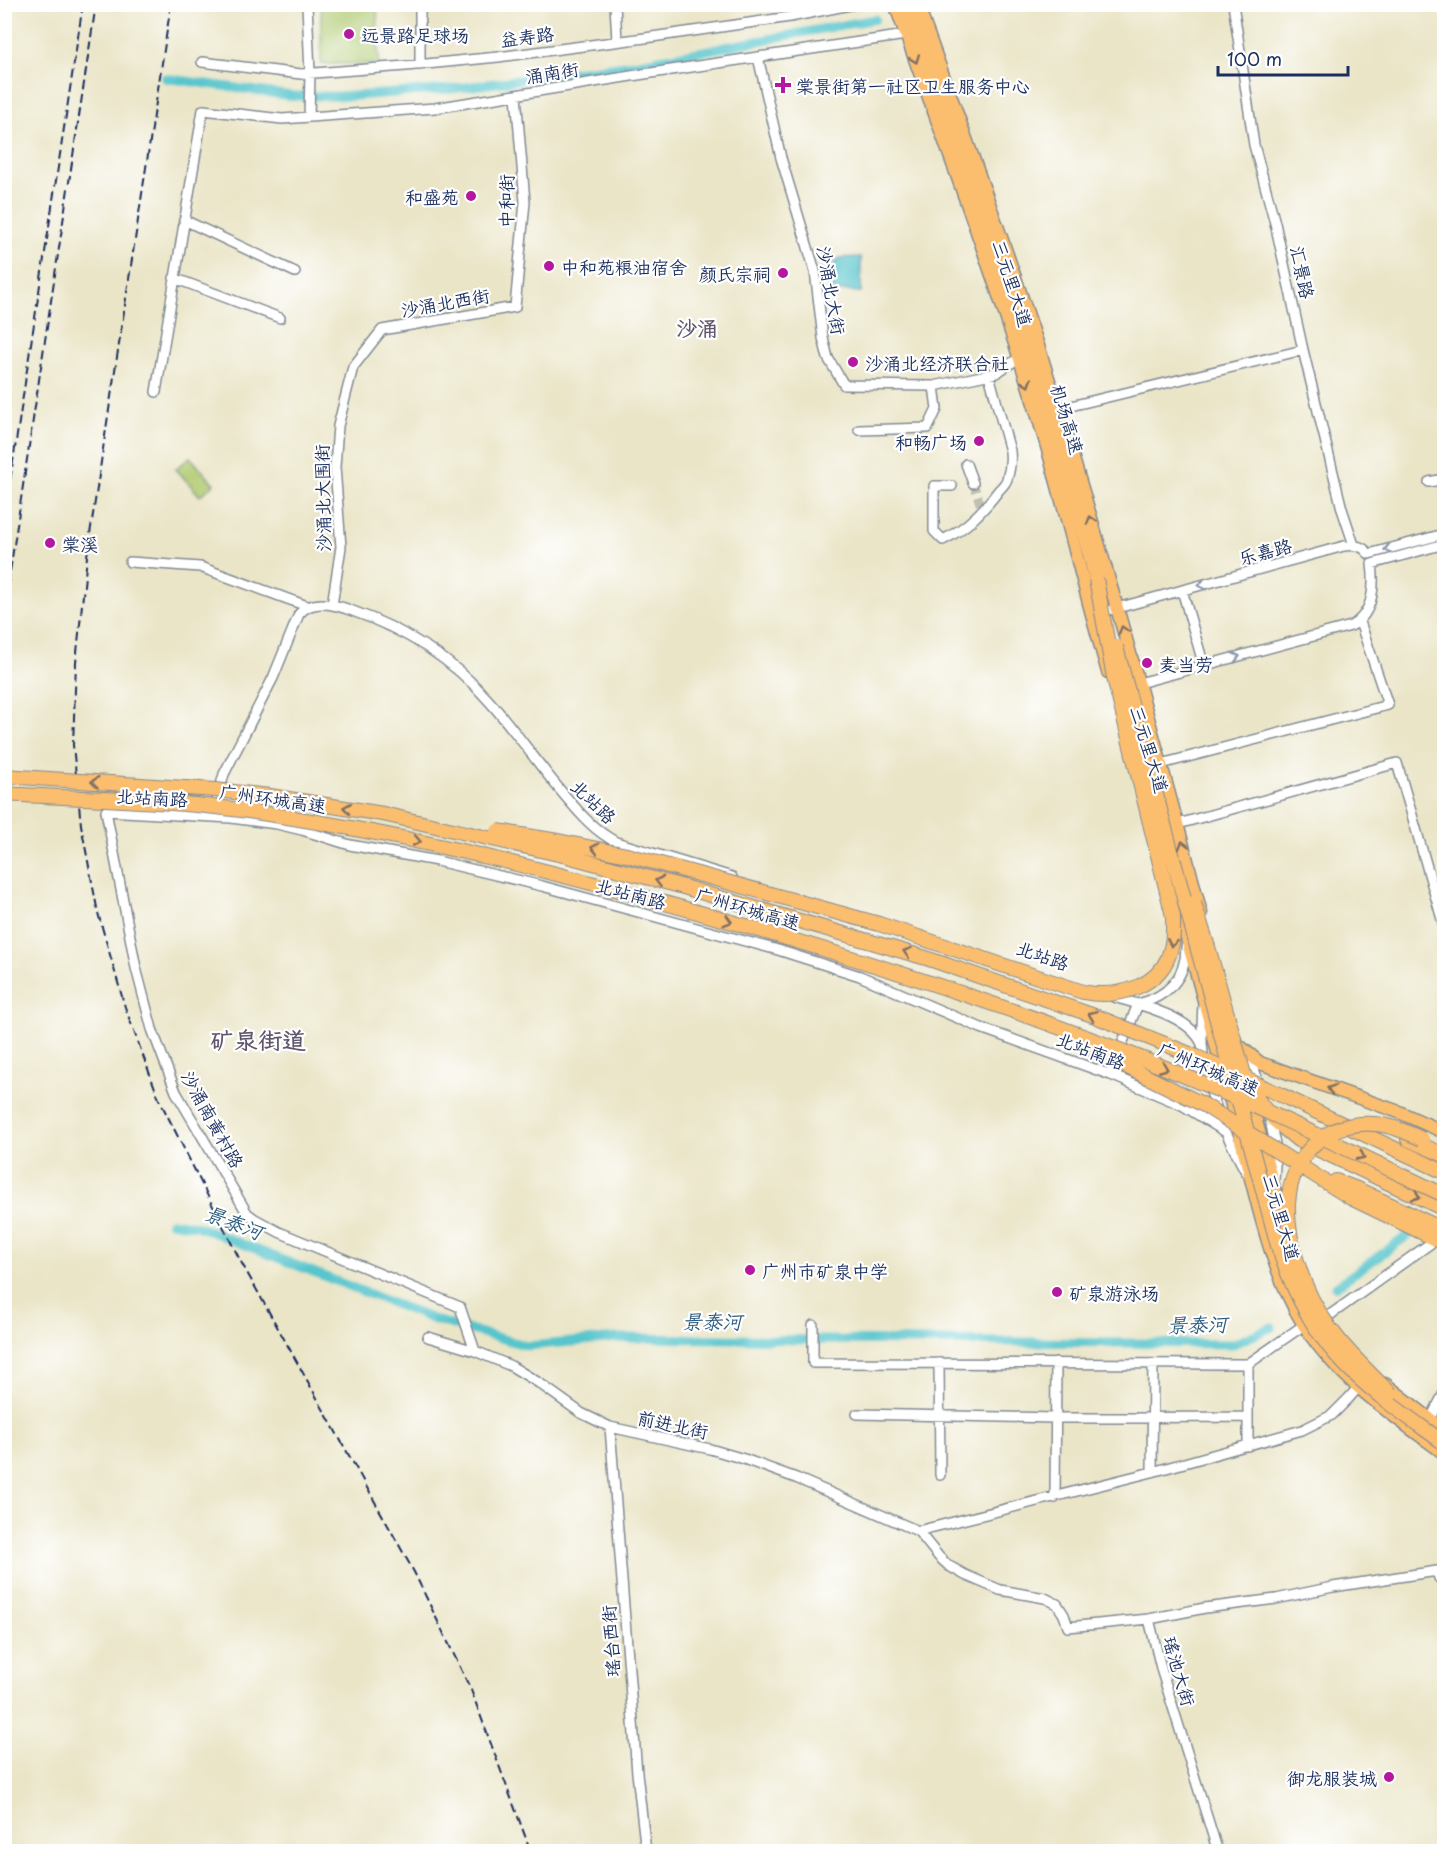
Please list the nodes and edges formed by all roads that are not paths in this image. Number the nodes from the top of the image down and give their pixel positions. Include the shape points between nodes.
1 (307, 4) edge
2 (420, 4) edge
3 (615, 4) edge
4 (855, 4) edge
5 (895, 4) edge
6 (906, 4) edge
7 (916, 4) edge
8 (1233, 4) edge
9 (906, 35) junction
10 (617, 41) junction
11 (758, 57) junction
12 (202, 62) dead end
13 (420, 65) junction
14 (310, 73) junction
15 (516, 95) junction
16 (309, 117) junction
17 (184, 220) junction
18 (295, 272) dead end
19 (174, 278) junction
20 (515, 307) joint
21 (280, 318) dead end
22 (382, 330) joint
23 (1304, 350) junction
24 (1019, 358) junction
25 (989, 375) junction
26 (934, 386) junction
27 (156, 392) dead end
28 (1058, 409) junction
29 (860, 430) dead end
30 (966, 464) dead end
31 (1444, 479) edge
32 (1430, 482) dead end
33 (973, 483) tunnel mouth
34 (952, 486) dead end
35 (1444, 534) edge
36 (1444, 544) edge
37 (1354, 545) junction
38 (1370, 559) junction
39 (130, 562) dead end
40 (1095, 580) junction
41 (1182, 590) junction
42 (332, 605) junction
43 (307, 606) junction
44 (1117, 608) junction
45 (1091, 616) junction
46 (1360, 622) junction
47 (1204, 666) junction
48 (1139, 683) junction
49 (1161, 764) junction
50 (4, 776) edge
51 (4, 794) edge
52 (106, 811) joint
53 (383, 814) junction
54 (213, 817) junction
55 (1178, 824) junction
56 (1173, 852) junction
57 (1444, 926) edge
58 (1186, 936) junction
59 (971, 996) junction
60 (1203, 997) junction
61 (1138, 1004) junction
62 (1236, 1043) junction
63 (1202, 1044) junction
64 (1110, 1074) junction
65 (1281, 1095) junction
66 (1224, 1131) junction
67 (1444, 1132) edge
68 (1444, 1149) edge
69 (1444, 1155) edge
70 (1308, 1171) junction
71 (1444, 1172) edge
72 (1253, 1186) junction
73 (1444, 1195) edge
74 (1444, 1209) edge
75 (1444, 1230) edge
76 (1438, 1243) edge
77 (1323, 1320) junction
78 (813, 1326) dead end
79 (1304, 1326) junction
80 (428, 1337) dead end
81 (475, 1351) junction
82 (939, 1363) junction
83 (1056, 1364) junction
84 (1153, 1364) junction
85 (1248, 1364) junction
86 (1376, 1376) junction
87 (1358, 1387) junction
88 (1444, 1393) edge
89 (857, 1414) dead end
90 (940, 1416) junction
91 (1055, 1418) junction
92 (1152, 1418) junction
93 (1248, 1418) junction
94 (1430, 1420) junction
95 (610, 1427) junction
96 (1444, 1430) edge
97 (1444, 1442) edge
98 (1248, 1446) junction
99 (1444, 1453) edge
100 (1152, 1472) junction
101 (940, 1475) dead end
102 (1055, 1498) junction
103 (918, 1531) junction
104 (1444, 1577) edge
105 (1149, 1619) junction
106 (646, 1851) edge
107 (1218, 1851) edge

1 - 14 street
2 - 13 street
3 - 10 street
4 - 10 street, 益寿路
5 - 9 main road, 三元里大道
6 - 40 highway, 机场高速 via 1028,352 1070,484
7 - 28 main road, 三元里大道
8 - 23 street, 汇景路 via 1254,145
9 - 11 street, 涌南街
9 -> 24 main road, 三元里大道
10 - 13 street, 益寿路
11 - 15 street, 涌南街
11 - 26 street, 沙涌北大街 via 781,158 815,271 828,358 844,385
12 - 14 street, 益寿路
13 - 14 street, 益寿路
14 - 16 street
15 - 16 street, 涌南街 via 435,108
15 - 20 street, 中和街 via 525,202
16 - 17 street, 涌南街 via 282,119 203,110
17 - 18 street
17 - 19 street
19 - 21 street
19 - 27 street
20 - 22 street, 沙涌北西街
22 - 42 street, 沙涌北大围街 via 352,367 338,426 335,467 341,547
23 - 28 street
23 - 37 street, 汇景路
24 - 25 street, 沙涌北大街
24 -> 40 main road, 三元里大道 via 1051,461
25 - 26 street, 沙涌北大街
25 - 34 street via 1010,451 1007,480 983,512 943,540 934,531 934,486
26 - 29 street via 937,409 928,428
40 -> 28 main road, 三元里大道
30 - 33 street
31 - 32 street
35 -> 38 street
36 - 38 street
37 - 38 street via 1365,548
37 -> 41 street, 乐嘉路
38 - 46 street via 1374,587
39 - 43 street via 200,567
40 - 44 main road, 三元里大道
40 - 45 main road, 三元里大道
40 -> 53 highway, bridge via 1114,678 1173,924 1172,948 1162,967 1146,983 1123,993 1105,995 1076,990 879,924 627,855
40 - 56 highway, 机场高速, bridge
41 - 44 street, 乐嘉路
41 - 47 street
42 - 43 street, 北站路
42 - 61 street, 北站路 via 399,630 455,668 490,701 588,823 616,842 909,928
43 - 54 street via 299,614 273,678 227,765
44 - 45 street, 乐嘉路
48 -> 44 main road, 三元里大道
45 - 58 main road, 三元里大道
47 -> 46 street
46 - 49 street via 1388,705
47 - 48 street
48 - 49 main road, 三元里大道
49 - 55 main road, 三元里大道
53 -> 50 highway, 广州环城高速, bridge via 216,790
51 -> 59 highway, 广州环城高速, bridge via 266,813 441,846 683,908
52 - 54 street, 北站南路
52 - 81 street, 沙涌南黄村路 via 136,968 152,1029 176,1092 248,1213 279,1232 460,1307
65 -> 53 highway, 广州环城高速, bridge via 1095,1016 926,958 612,868
54 - 64 street, 北站南路 via 277,824 350,845 479,870 778,950 860,976 981,1028
55 - 57 street via 1397,763
62 -> 55 main road, 三元里大道
56 -> 74 highway, bridge via 1206,939 1244,1074 1267,1112 1298,1140
56 - 97 highway, bridge via 1278,1246 1293,1288 1322,1338 1345,1365
58 - 60 main road, 三元里大道
58 - 61 street via 1186,960 1176,983 1155,999
59 - 70 highway, bridge via 1204,1104
59 -> 73 highway, 广州环城高速, bridge via 1187,1077
60 - 63 street
60 - 72 main road, 三元里大道
61 - 63 street, 北站路 via 1178,1020 1199,1036
61 - 64 street
67 -> 62 main road via 1260,1063
62 - 77 main road, 三元里大道 via 1296,1265
63 - 66 street
64 - 66 street, 北站南路 via 1182,1105
65 - 69 highway, bridge
65 - 71 highway, 广州环城高速, bridge
66 - 72 street
68 - 97 highway, bridge via 1383,1125 1338,1129 1314,1144 1301,1160 1291,1186 1288,1212 1302,1275 1327,1325 1352,1355
70 - 75 highway
70 - 76 highway
72 - 79 main road, 三元里大道 via 1280,1276
76 - 77 street
77 - 86 main road, 三元里大道
78 - 82 street via 813,1363
79 - 85 street
79 - 87 main road, 三元里大道
80 - 81 street, 前进北街
81 - 95 street, 前进北街 via 524,1373 581,1413
82 - 83 street
82 - 90 street
83 - 84 street
83 - 91 street
84 - 85 street
84 - 92 street
85 - 93 street
86 - 87 street
86 - 94 main road, 三元里大道
87 - 98 street via 1322,1421
87 - 99 main road, 三元里大道
88 - 94 street
89 - 90 street
90 - 91 street
90 - 101 street
91 - 92 street
91 - 102 street
92 - 93 street
92 - 100 street
93 - 98 street
94 - 96 main road, 三元里大道
95 - 103 street, 前进北街 via 744,1459
95 - 106 street, 瑶台西街
98 - 100 street
100 - 102 street
102 - 103 street
103 - 105 street, 瑶池大街 via 939,1557 965,1575 1000,1590 1057,1604 1068,1627
104 - 105 street via 1439,1578 1437,1571
105 - 107 street, 瑶池大街

